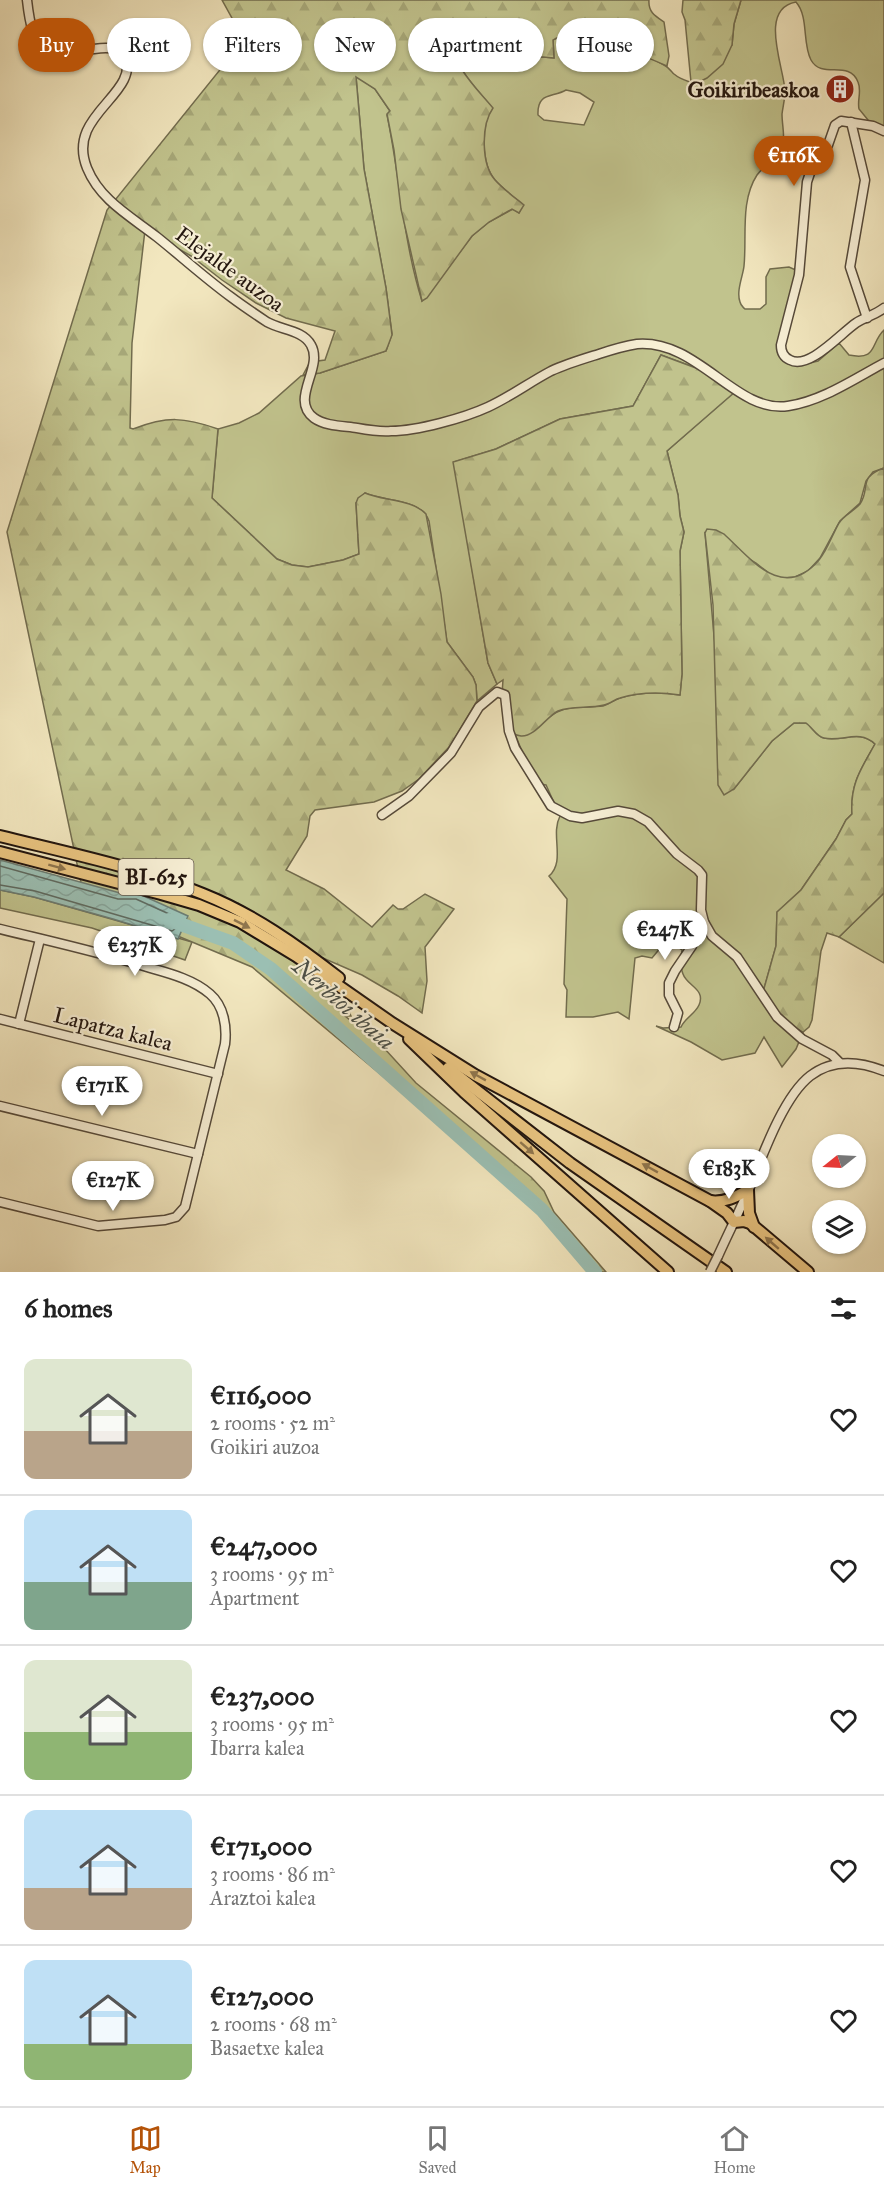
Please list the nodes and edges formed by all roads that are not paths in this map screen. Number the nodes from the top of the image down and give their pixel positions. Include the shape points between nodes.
1 (27, 0) edge
2 (851, 122) junction
3 (884, 131) edge
4 (884, 308) edge
5 (867, 318) junction
6 (884, 363) edge
7 (382, 815) dead end
8 (0, 836) edge
9 (0, 852) edge
10 (704, 922) junction
11 (0, 929) edge
12 (40, 939) junction
13 (0, 1019) edge
14 (392, 1023) junction
15 (19, 1024) junction
16 (674, 1027) dead end
17 (840, 1063) junction
18 (884, 1071) edge
19 (218, 1074) junction
20 (0, 1106) edge
21 (198, 1154) junction
22 (748, 1190) junction
23 (710, 1201) junction
24 (0, 1202) edge
25 (734, 1222) junction
26 (754, 1227) junction
27 (668, 1272) edge
28 (710, 1272) edge
29 (726, 1272) edge
30 (808, 1272) edge

1 - 6 street, Elejalde auzoa via 32,32 43,47 51,51 110,47 125,55 129,63 116,92 84,136 85,164 100,193 250,311 305,337 315,358 305,403 318,420 388,432 436,423 488,407 553,370 638,344 683,354 743,395 784,407 808,402
2 - 3 street
2 - 5 street via 865,180 850,267
2 - 5 street via 836,125 807,182 799,275 782,352 800,363
4 - 5 street
7 - 10 street via 409,796 451,753 479,706 497,692 505,695 515,748 551,806 582,818 618,811 648,822 702,875
8 - 14 main road, BI-625 via 167,881 224,903 301,948
9 -> 14 main road, BI-625 via 161,894 240,922
10 - 16 street via 696,926 692,946 669,983 670,998 678,1013
10 - 17 street via 712,936 737,957 777,1017 802,1039 832,1054
11 - 12 street
12 - 15 street
12 - 19 street via 163,972 187,980 211,995 220,1006 227,1031
13 - 15 street, Lapatza kalea
23 -> 14 main road via 475,1075
14 -> 27 main road via 464,1092
14 - 29 main road, BI-625 via 570,1163
15 - 19 street, Lapatza kalea
17 - 18 street via 861,1063
17 - 22 street via 820,1069 795,1090
19 - 21 street
20 - 21 street
21 - 24 street via 185,1207 176,1217 165,1220 98,1226
22 - 23 main road via 731,1199
22 - 25 street
22 - 26 main road
23 - 25 main road
25 - 26 main road via 744,1221
25 - 28 street, bridge
30 -> 26 main road

